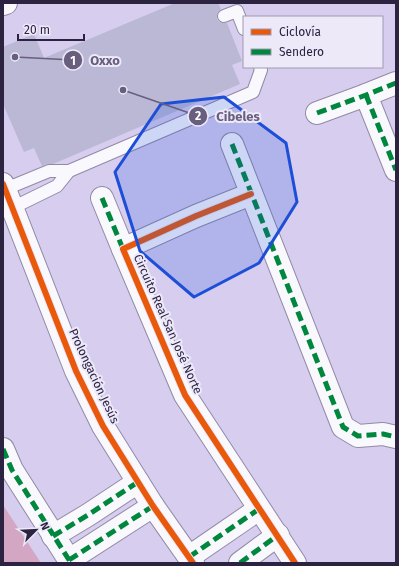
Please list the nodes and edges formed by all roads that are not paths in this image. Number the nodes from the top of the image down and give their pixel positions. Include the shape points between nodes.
1 (6, 3) edge
2 (3, 4) edge
3 (224, 16) dead end
4 (243, 26) edge
5 (260, 68) edge
6 (396, 83) edge
7 (366, 95) junction
8 (317, 113) dead end
9 (232, 144) dead end
10 (396, 170) edge
11 (69, 171) junction
12 (251, 194) junction
13 (5, 197) edge
14 (102, 198) dead end
15 (123, 249) junction
16 (396, 437) edge
17 (3, 449) edge
18 (138, 482) junction
19 (153, 506) junction
20 (259, 509) junction
21 (278, 535) junction
22 (53, 536) junction
23 (191, 560) edge
24 (70, 561) edge
25 (240, 563) edge
26 (296, 563) edge

1 - 2 street
3 - 4 lane via 237,11
5 - 11 lane via 253,92
6 - 7 street
7 - 8 street
7 - 10 street
9 - 12 street
11 - 13 lane via 49,171
11 - 13 lane via 57,186
12 - 15 street, Circuito Real San José Norte
12 - 16 street via 343,427 358,436 383,434
13 - 18 street, Prolongación Jesús via 76,371 103,426
14 - 15 street, Circuito Real San José Norte
15 - 20 street, Circuito Real San José Norte via 185,395
17 - 22 street via 12,470
18 - 19 street, Prolongación Jesús
18 - 22 street
19 - 23 street, Prolongación Jesús
19 - 24 street
20 - 21 street, Circuito Real San José Norte
20 - 23 street
21 - 25 street
21 - 26 street, Circuito Real San José Norte
22 - 24 street

